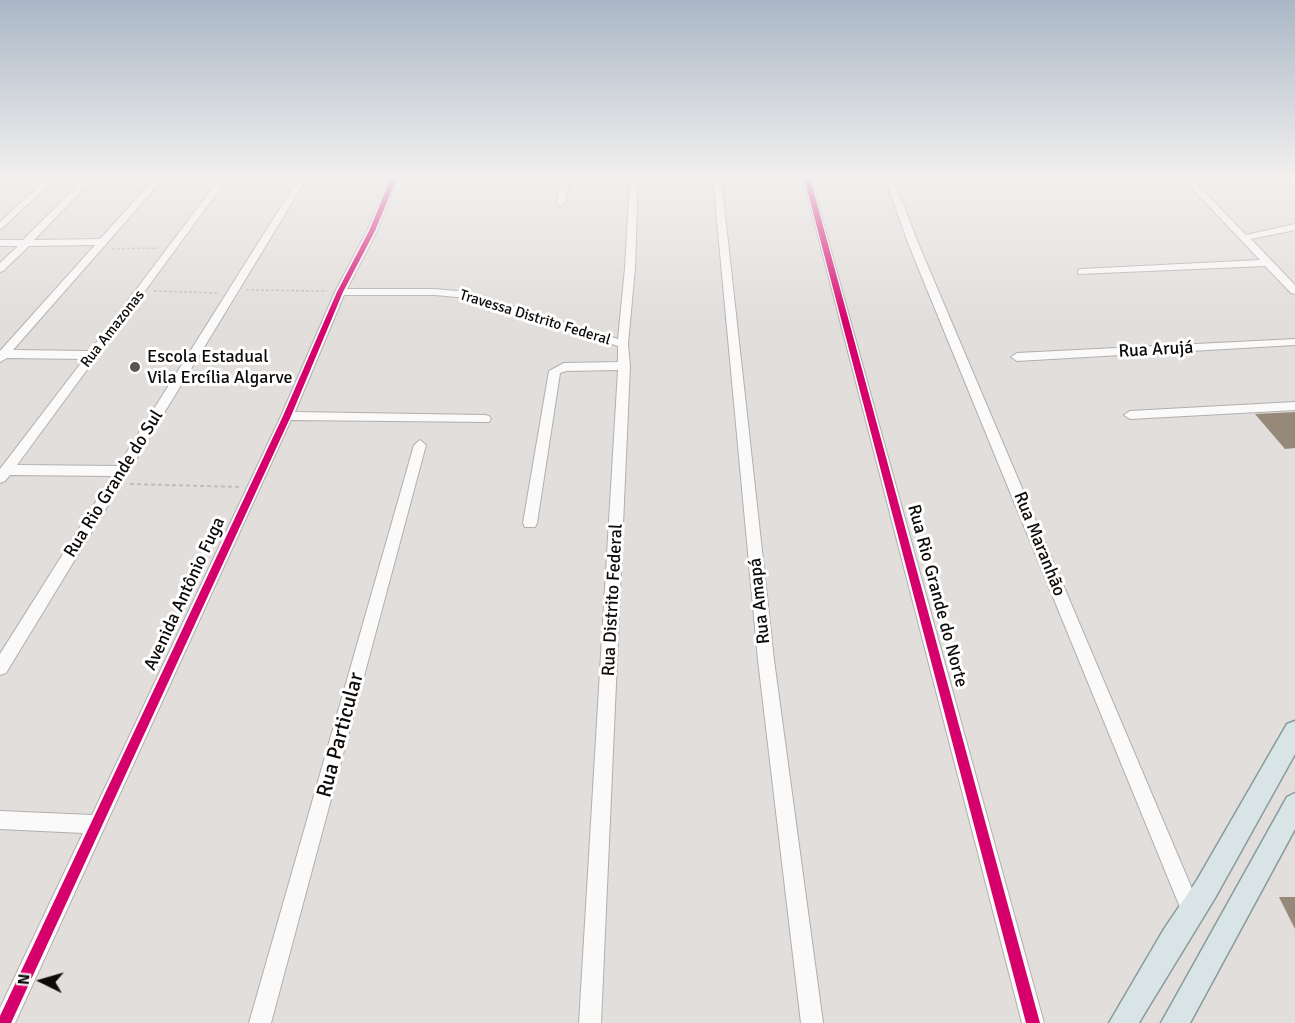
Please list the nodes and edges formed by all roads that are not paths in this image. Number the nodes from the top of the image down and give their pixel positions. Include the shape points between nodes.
1 (42, 226) edge
2 (118, 226) edge
3 (189, 226) edge
4 (274, 226) edge
5 (373, 226) edge
6 (632, 226) edge
7 (722, 226) edge
8 (820, 226) edge
9 (907, 226) edge
10 (1232, 226) edge
11 (1295, 227) edge
12 (1244, 238) junction
13 (0, 243) edge
14 (25, 243) junction
15 (101, 245) junction
16 (1268, 263) junction
17 (0, 269) edge
18 (1081, 272) dead end
19 (1295, 291) edge
20 (340, 292) junction
21 (1295, 342) edge
22 (623, 344) junction
23 (92, 355) junction
24 (2, 356) edge
25 (1017, 357) dead end
26 (624, 366) junction
27 (1295, 406) edge
28 (1130, 415) dead end
29 (287, 416) junction
30 (485, 419) dead end
31 (420, 445) dead end
32 (123, 471) junction
33 (3, 474) edge
34 (530, 523) dead end
35 (0, 668) edge
36 (1295, 732) edge
37 (1295, 805) edge
38 (0, 820) edge
39 (97, 824) junction
40 (1191, 910) junction
41 (4, 1023) edge
42 (260, 1023) edge
43 (590, 1023) edge
44 (812, 1023) edge
45 (1033, 1023) edge
46 (1123, 1023) edge
47 (1175, 1023) edge

1 - 14 street
2 - 15 street
3 - 23 street, Rua Amazonas
4 - 32 street, Rua Rio Grande do Sul
5 - 20 street, Avenida Antônio Fuga
6 - 22 street, Rua Distrito Federal
7 - 44 street, Rua Amapá via 766,660
8 - 45 street, Rua Rio Grande do Norte
9 - 40 street, Rua Maranhão
10 - 12 street
11 - 12 street
12 - 16 street
13 - 14 street
14 - 15 street
14 - 17 street
15 - 24 street
16 - 18 street
16 - 19 street
20 - 22 street, Travessa Distrito Federal via 468,295
20 - 29 street, Avenida Antônio Fuga
21 - 25 street, Rua Arujá
22 - 26 street, Rua Distrito Federal
23 - 24 street
23 - 33 street, Rua Amazonas
26 - 34 street via 564,367 555,371
26 - 43 street, Rua Distrito Federal
27 - 28 street
29 - 30 street
29 - 39 street, Avenida Antônio Fuga
31 - 42 street, Rua Particular
32 - 33 street
32 - 35 street, Rua Rio Grande do Sul
36 - 40 main road
37 - 47 main road
38 - 39 street
39 - 41 street, Avenida Antônio Fuga
40 - 46 main road

